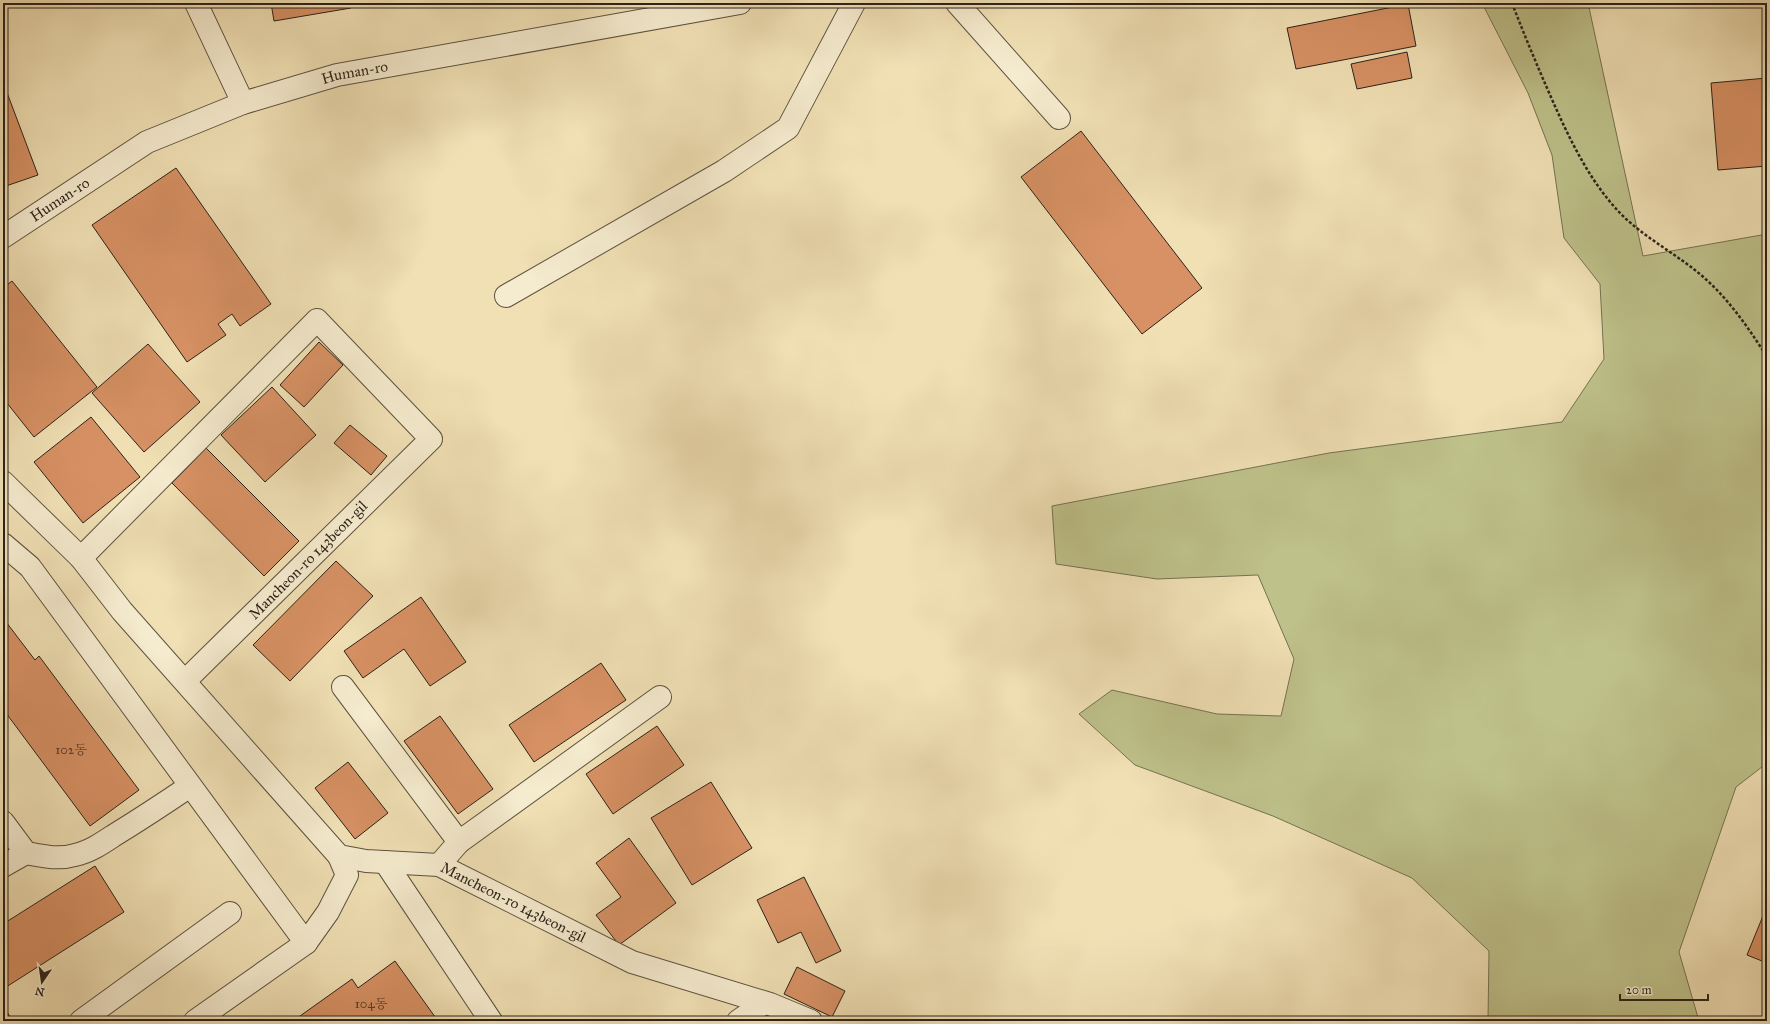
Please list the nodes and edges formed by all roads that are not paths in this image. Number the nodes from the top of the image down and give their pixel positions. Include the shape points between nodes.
1 (196, 3) edge
2 (740, 3) edge
3 (854, 3) edge
4 (958, 3) edge
5 (243, 103) junction
6 (1059, 118) dead end
7 (3, 237) edge
8 (506, 296) dead end
9 (3, 482) edge
10 (3, 544) edge
11 (81, 558) junction
12 (185, 681) junction
13 (343, 687) dead end
14 (660, 696) dead end
15 (190, 786) junction
16 (3, 822) edge
17 (459, 842) junction
18 (26, 853) junction
19 (339, 856) junction
20 (385, 862) junction
21 (439, 865) junction
22 (3, 866) edge
23 (230, 913) dead end
24 (306, 943) junction
25 (764, 1003) junction
26 (81, 1021) edge
27 (195, 1021) edge
28 (491, 1021) edge
29 (738, 1021) edge
30 (811, 1021) edge

1 - 5 street
2 - 5 street, Human-ro via 337,75
3 - 8 street via 788,128 724,171
4 - 6 street
5 - 7 street, Human-ro via 147,142
9 - 11 street
10 - 15 street via 30,567
11 - 12 street via 122,611
11 - 12 street, Mancheon-ro 143beon-gil via 317,320 431,438
12 - 19 street
13 - 17 street
14 - 17 street
15 - 18 street via 141,820 88,851 59,858
15 - 24 street
16 - 18 street
17 - 21 street
18 - 22 street
19 - 20 street, Mancheon-ro 143beon-gil
19 - 24 street via 347,875 328,912
20 - 21 street, Mancheon-ro 143beon-gil
20 - 28 street
21 - 25 street, Mancheon-ro 143beon-gil via 632,962
23 - 26 street
24 - 27 street
25 - 29 street
25 - 30 street, Mancheon-ro 143beon-gil

